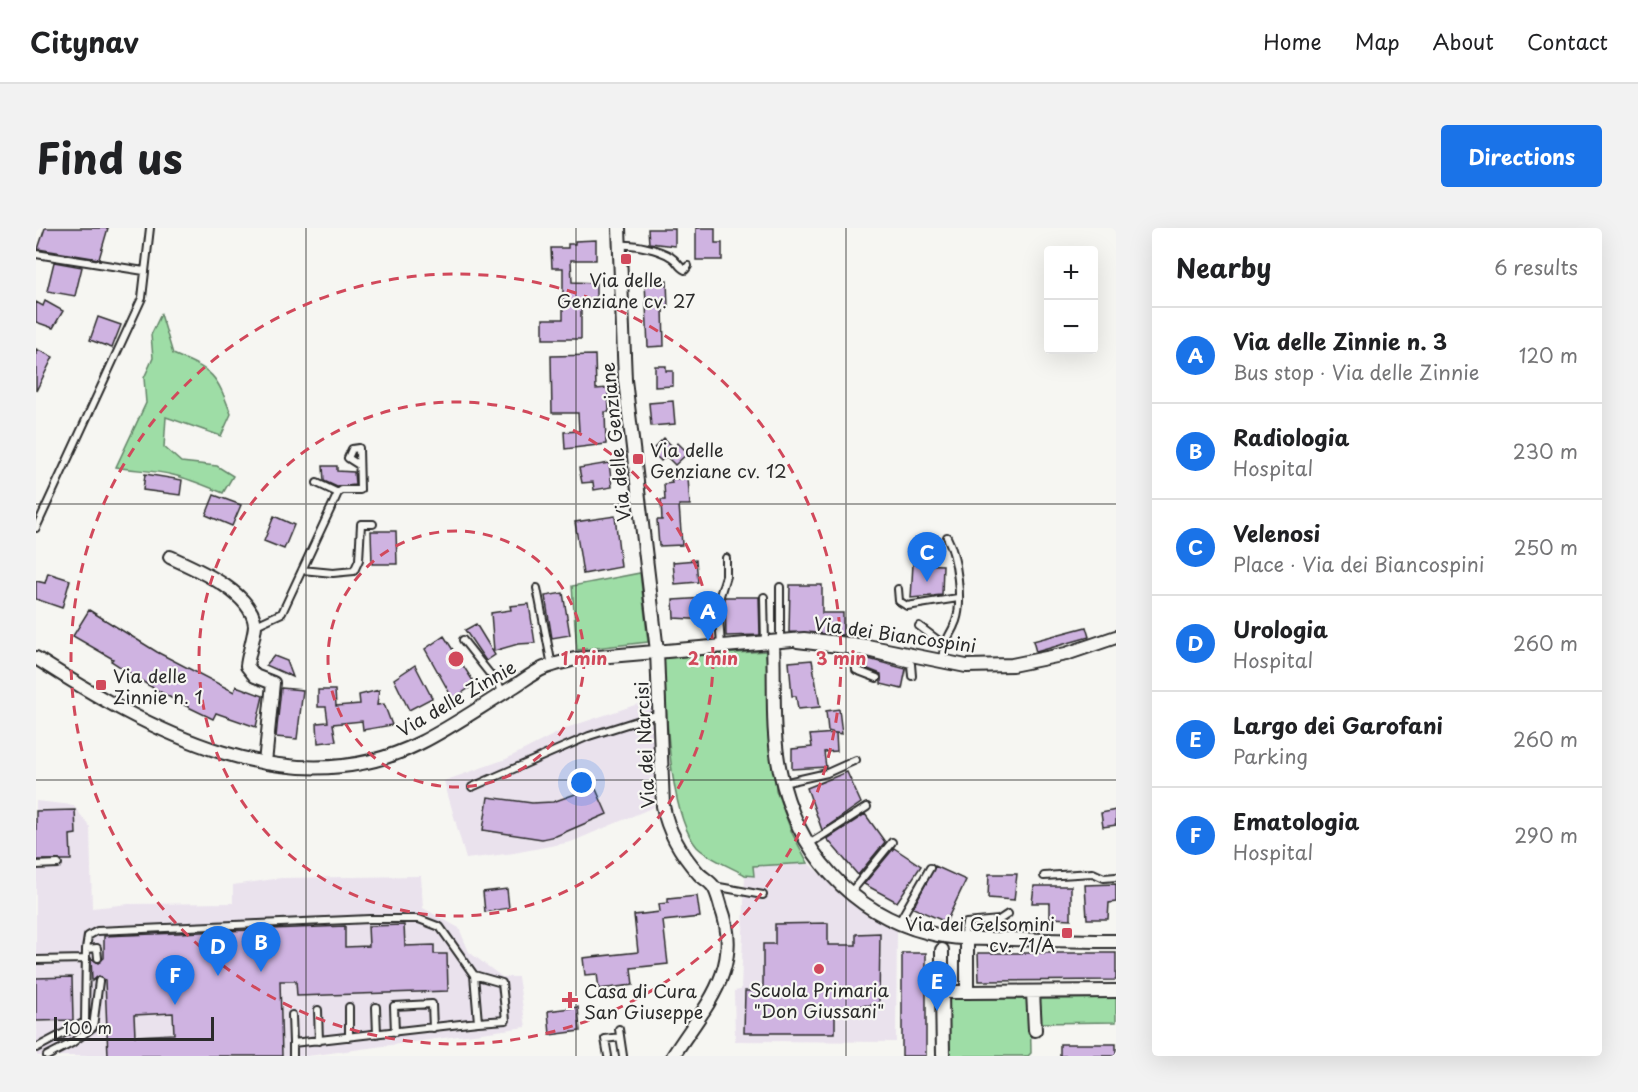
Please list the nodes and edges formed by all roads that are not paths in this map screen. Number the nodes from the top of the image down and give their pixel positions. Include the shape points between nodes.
1 (150, 228) edge
2 (619, 228) edge
3 (619, 245) junction
4 (36, 254) edge
5 (688, 266) dead end
6 (144, 271) junction
7 (359, 465) dead end
8 (317, 483) dead end
9 (338, 493) junction
10 (373, 524) dead end
11 (36, 528) edge
12 (947, 537) dead end
13 (170, 557) dead end
14 (726, 558) dead end
15 (302, 570) junction
16 (780, 587) dead end
17 (537, 588) dead end
18 (898, 589) dead end
19 (764, 597) dead end
20 (958, 598) junction
21 (255, 626) junction
22 (919, 626) dead end
23 (1116, 637) edge
24 (463, 640) dead end
25 (776, 642) junction
26 (943, 644) junction
27 (721, 647) junction
28 (657, 651) junction
29 (851, 652) junction
30 (36, 658) edge
31 (943, 662) junction
32 (552, 666) junction
33 (912, 676) dead end
34 (877, 678) dead end
35 (504, 692) junction
36 (660, 714) junction
37 (856, 760) dead end
38 (265, 763) junction
39 (783, 783) junction
40 (472, 787) dead end
41 (867, 807) dead end
42 (892, 842) dead end
43 (808, 845) junction
44 (58, 864) dead end
45 (36, 865) edge
46 (930, 868) dead end
47 (1044, 876) dead end
48 (1116, 877) edge
49 (714, 886) junction
50 (851, 893) junction
51 (763, 895) dead end
52 (1008, 914) dead end
53 (900, 922) junction
54 (965, 939) junction
55 (1116, 941) edge
56 (86, 949) junction
57 (942, 950) dead end
58 (98, 958) dead end
59 (86, 959) junction
60 (36, 960) edge
61 (474, 975) junction
62 (99, 981) dead end
63 (1116, 991) edge
64 (942, 992) junction
65 (967, 992) junction
66 (1033, 992) junction
67 (376, 1006) dead end
68 (349, 1007) dead end
69 (318, 1011) dead end
70 (292, 1015) dead end
71 (85, 1022) junction
72 (478, 1022) junction
73 (93, 1027) junction
74 (433, 1028) junction
75 (619, 1029) dead end
76 (1035, 1030) dead end
77 (395, 1032) junction
78 (377, 1034) junction
79 (349, 1037) junction
80 (620, 1037) junction
81 (319, 1041) junction
82 (293, 1043) junction
83 (36, 1048) edge
84 (943, 1054) dead end
85 (47, 1056) edge
86 (293, 1056) edge
87 (608, 1056) edge
88 (623, 1056) edge
89 (673, 1056) edge

1 - 6 lane
2 - 3 street, Via delle Genziane
3 - 5 lane via 645,247 669,255 685,270
3 - 28 street, Via delle Genziane via 625,380
4 - 6 lane
6 - 11 lane via 142,298
7 - 9 lane via 360,490
8 - 9 lane
9 - 15 lane
10 - 15 lane via 361,524 359,561 354,571
12 - 20 lane via 954,550
13 - 21 street via 241,597
14 - 27 lane via 726,576 718,602
15 - 21 lane via 282,613
16 - 25 lane
17 - 32 lane
18 - 20 lane via 899,601 907,606
19 - 25 lane
20 - 26 lane via 957,620
21 - 38 street via 247,666 255,676 273,683
22 - 26 lane
23 - 31 street, Via dei Biancospini via 1066,654 1012,665
24 - 35 lane
25 - 27 street, Via delle Zinnie
25 - 29 lane
25 - 31 street, Via dei Biancospini via 867,646
25 - 39 street via 778,749
26 - 31 lane
27 - 28 street, Via delle Zinnie
28 - 32 street, Via delle Zinnie via 575,659
28 - 36 street, Via dei Narcisi
29 - 33 lane via 911,664
29 - 34 lane via 856,670
30 - 38 street, Via delle Zinnie via 104,700 188,741
32 - 35 street, Via delle Zinnie
35 - 38 street, Via delle Zinnie via 420,744 354,766 320,768
36 - 40 lane via 590,736
36 - 49 street, Via dei Narcisi via 667,826 678,848
37 - 39 lane via 827,773
39 - 43 street
41 - 43 lane
42 - 50 lane
43 - 50 street
44 - 45 lane
46 - 53 lane
47 - 48 lane via 1093,873 1104,878
49 - 51 lane
49 - 89 street, Via dei Narcisi via 727,921 727,964 720,985
50 - 53 street
52 - 54 lane via 999,920 966,923
53 - 54 street via 929,933
54 - 55 street
54 - 65 street
56 - 58 lane via 97,948
56 - 59 lane
56 - 61 lane via 88,936 97,931 420,919 440,927
57 - 64 street
59 - 60 lane
59 - 71 lane
61 - 72 lane
61 - 72 lane via 502,983 506,1020
62 - 73 lane
63 - 66 street
64 - 65 street
64 - 84 street
65 - 66 street
66 - 76 street
67 - 78 lane
68 - 79 lane
69 - 81 lane
70 - 82 lane
71 - 73 lane
71 - 83 lane
72 - 74 lane
73 - 85 lane
74 - 77 lane
74 - 77 lane via 432,1004 394,1006
75 - 80 lane
77 - 78 lane
78 - 79 lane
79 - 81 lane
80 - 87 lane via 605,1039
80 - 88 lane
81 - 82 lane
82 - 86 lane

